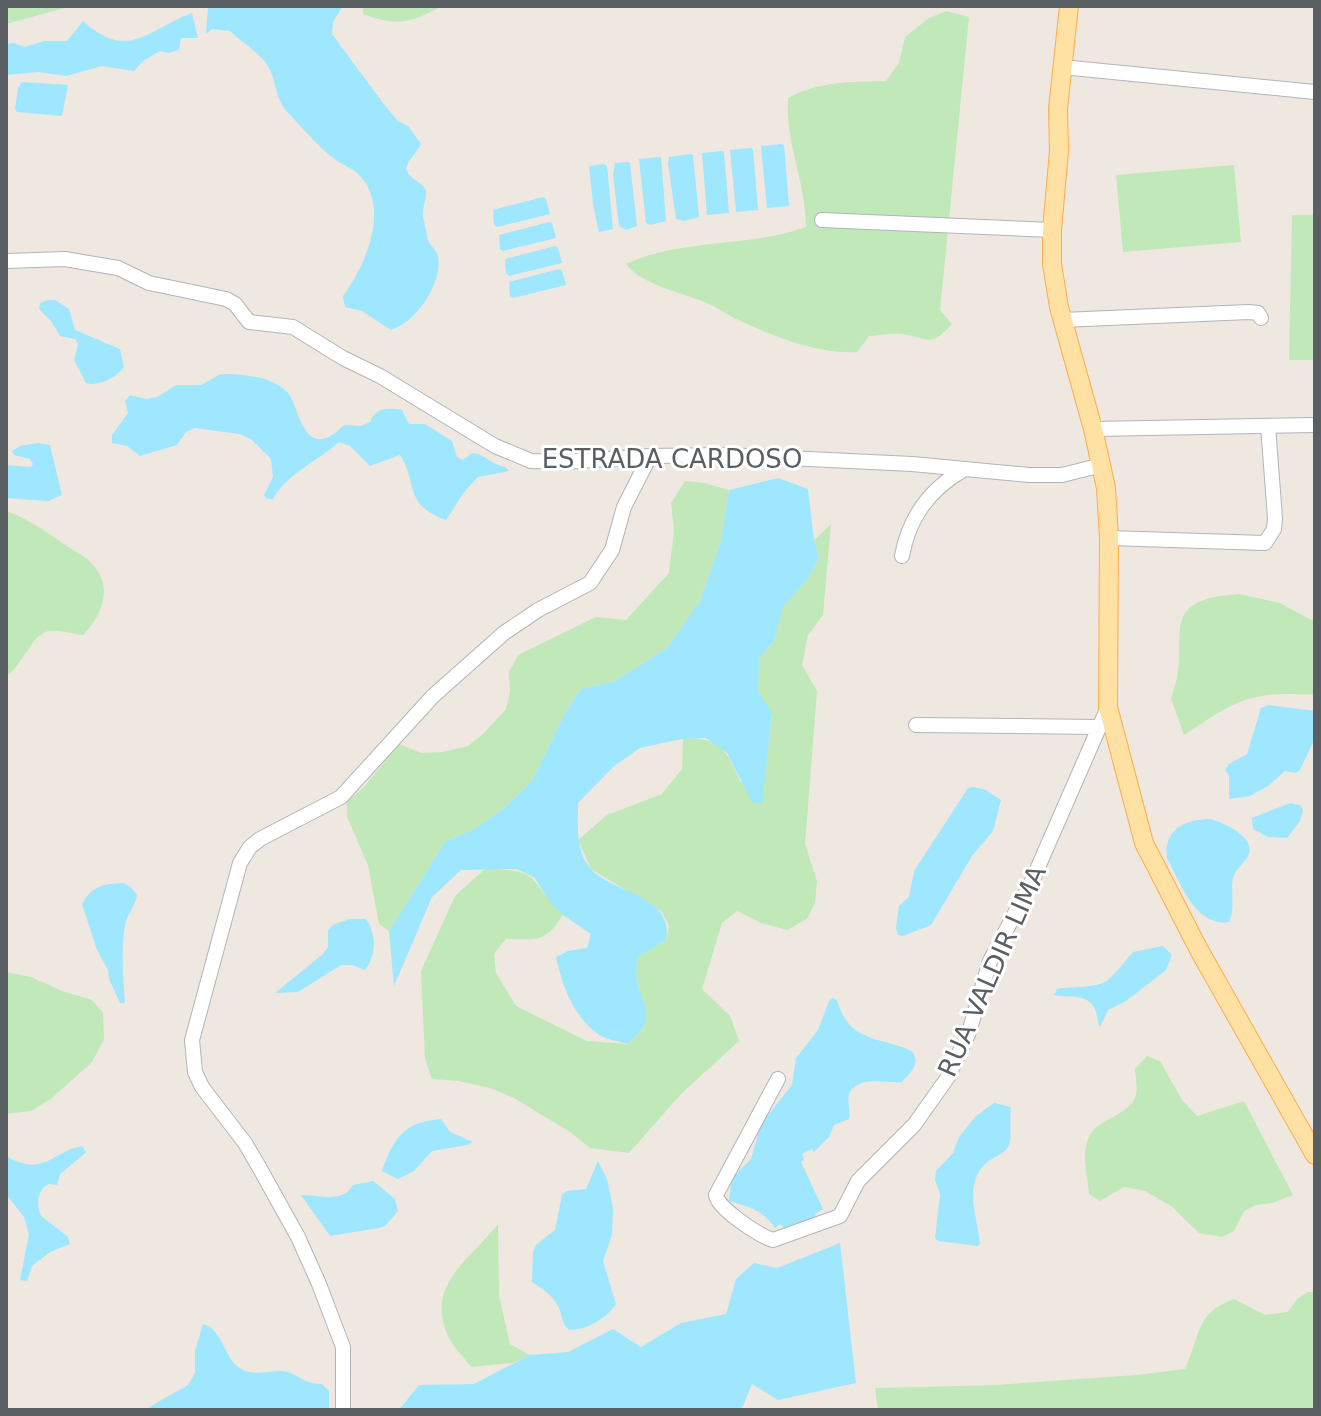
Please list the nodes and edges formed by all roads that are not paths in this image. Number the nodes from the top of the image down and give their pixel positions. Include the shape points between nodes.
1 (1069, 6) edge
2 (1062, 67) junction
3 (1315, 92) edge
4 (822, 220) dead end
5 (1052, 230) junction
6 (6, 261) edge
7 (1261, 318) dead end
8 (1062, 320) junction
9 (1315, 425) edge
10 (1268, 426) junction
11 (1093, 429) junction
12 (650, 456) junction
13 (1102, 465) junction
14 (963, 470) junction
15 (1109, 538) junction
16 (902, 556) dead end
17 (1108, 707) junction
18 (916, 725) dead end
19 (1098, 727) junction
20 (778, 1079) dead end
21 (1315, 1155) edge
22 (343, 1410) edge

1 - 2 main road
2 - 3 street
2 - 5 main road
4 - 5 street
5 - 8 main road
6 - 12 street, ESTRADA CARDOSO via 65,259 111,266 149,283 226,299 249,322 293,327 520,458 564,462
7 - 8 street via 1249,312
8 - 11 main road
9 - 10 street
10 - 11 street
10 - 15 street via 1275,518 1265,543
11 - 13 main road
12 - 14 street, ESTRADA CARDOSO via 821,459
12 - 22 street via 624,507 612,550 590,583 504,633 433,696 348,791 260,839 240,863 192,1040 195,1072 245,1143 319,1284 343,1347
13 - 14 street, ESTRADA CARDOSO via 1062,475
13 - 15 main road
14 - 16 street via 925,501 909,527
15 - 17 main road
17 - 19 street, RUA VALDIR LIMA
17 - 21 main road via 1144,843
18 - 19 street
19 - 20 street, RUA VALDIR LIMA via 1032,881 990,961 953,1069 923,1114 858,1181 840,1216 781,1238 766,1238 718,1204 716,1195

